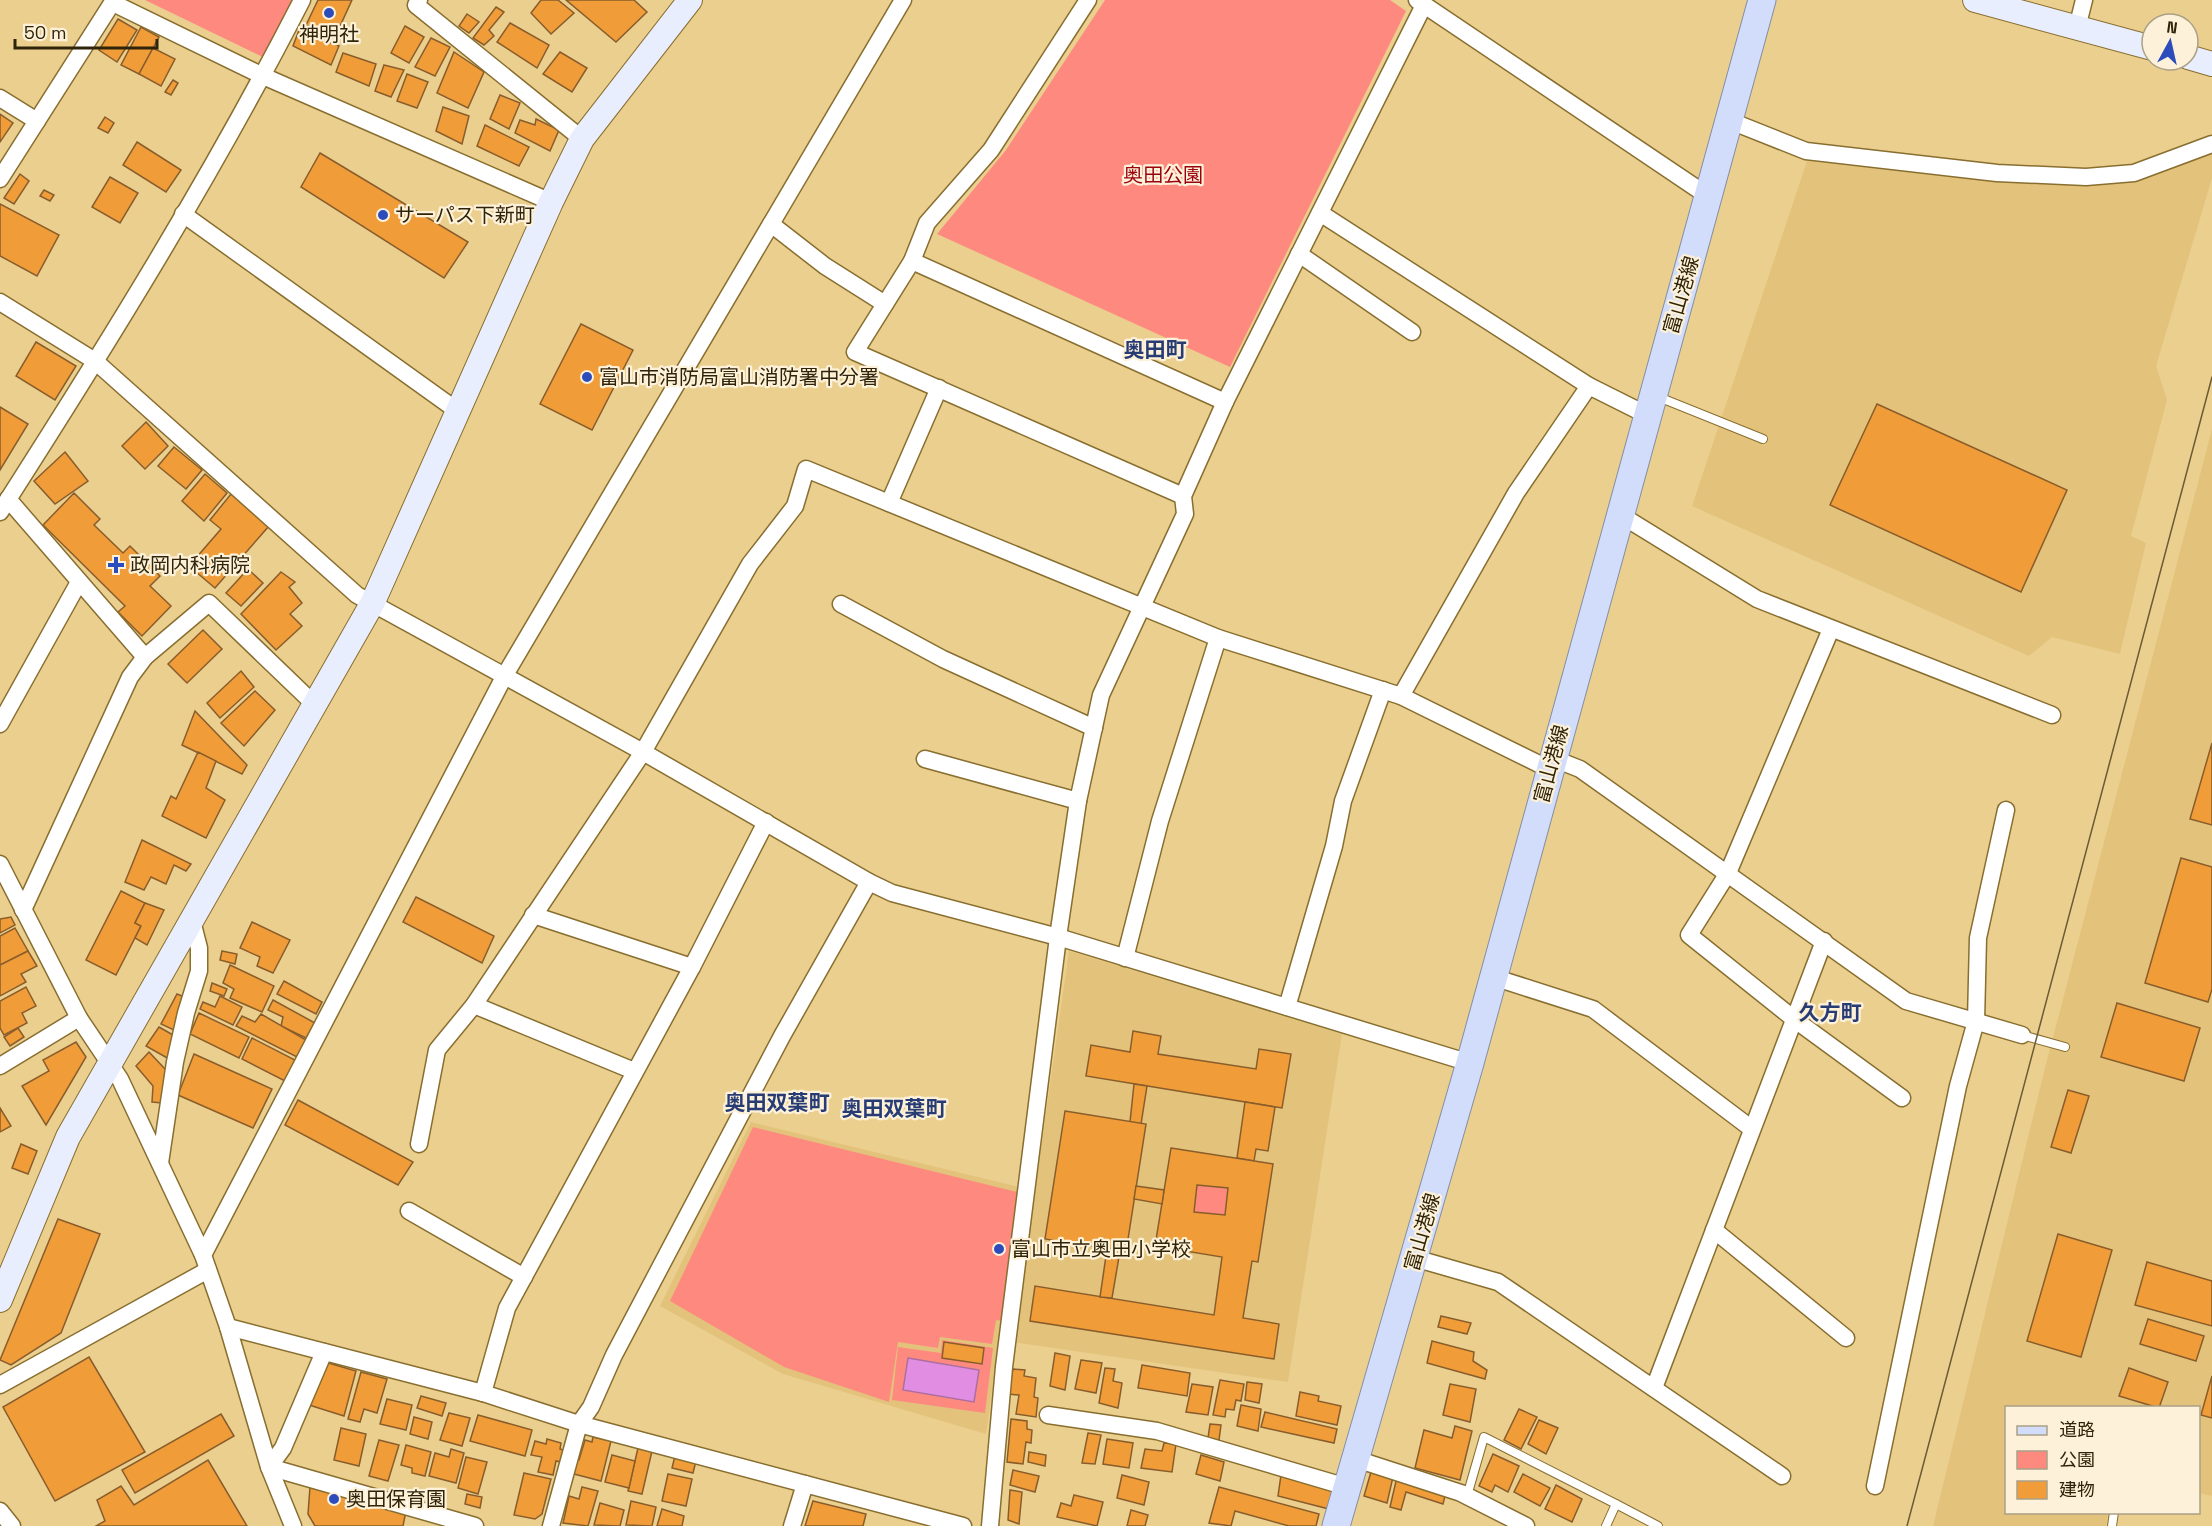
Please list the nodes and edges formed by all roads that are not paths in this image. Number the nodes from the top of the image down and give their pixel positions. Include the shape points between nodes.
1 (302, 0) edge
2 (419, 0) edge
3 (690, 0) edge
4 (903, 0) edge
5 (1088, 0) edge
6 (1762, 0) edge
7 (1975, 0) edge
8 (2084, 0) edge
9 (114, 1) edge
10 (1424, 3) edge
11 (2077, 28) junction
12 (2140, 45) edge
13 (263, 76) junction
14 (0, 98) edge
15 (1728, 120) junction
16 (37, 121) junction
17 (582, 139) junction
18 (2212, 144) edge
19 (0, 179) edge
20 (1708, 196) junction
21 (551, 202) junction
22 (1320, 213) junction
23 (183, 214) junction
24 (771, 224) junction
25 (1299, 254) junction
26 (912, 261) junction
27 (0, 302) edge
28 (885, 304) junction
29 (1413, 332) dead end
30 (95, 361) junction
31 (1589, 386) junction
32 (939, 388) junction
33 (1225, 402) junction
34 (1650, 405) junction
35 (459, 412) junction
36 (1763, 439) dead end
37 (1183, 496) junction
38 (889, 503) junction
39 (4, 506) edge
40 (1619, 514) junction
41 (79, 582) junction
42 (372, 604) junction
43 (841, 604) dead end
44 (1141, 607) junction
45 (1831, 629) junction
46 (1218, 638) junction
47 (145, 657) junction
48 (505, 675) junction
49 (1383, 690) junction
50 (1401, 696) junction
51 (314, 704) junction
52 (2052, 715) dead end
53 (0, 724) edge
54 (1094, 728) junction
55 (643, 752) junction
56 (925, 759) dead end
57 (1551, 764) junction
58 (1078, 801) junction
59 (2007, 810) dead end
60 (766, 822) junction
61 (0, 864) edge
62 (1728, 873) junction
63 (869, 882) junction
64 (23, 910) junction
65 (533, 915) junction
66 (192, 921) junction
67 (1058, 937) junction
68 (1824, 941) junction
69 (1125, 958) junction
70 (692, 966) junction
71 (1493, 977) junction
72 (474, 1005) junction
73 (1287, 1007) junction
74 (79, 1018) junction
75 (1794, 1019) junction
76 (1976, 1021) junction
77 (2022, 1035) joint
78 (2066, 1047) dead end
79 (111, 1063) junction
80 (1470, 1063) junction
81 (0, 1066) edge
82 (634, 1071) junction
83 (1902, 1098) dead end
84 (1752, 1130) junction
85 (419, 1144) dead end
86 (160, 1163) junction
87 (409, 1211) dead end
88 (1714, 1230) junction
89 (1414, 1258) junction
90 (206, 1263) junction
91 (524, 1276) junction
92 (0, 1300) edge
93 (228, 1327) junction
94 (1846, 1338) dead end
95 (324, 1352) junction
96 (0, 1385) edge
97 (1654, 1388) junction
98 (483, 1393) junction
99 (1048, 1416) dead end
100 (579, 1424) junction
101 (1356, 1459) junction
102 (269, 1467) junction
103 (1782, 1476) dead end
104 (805, 1484) junction
105 (1875, 1486) dead end
106 (1347, 1487) junction
107 (1467, 1496) junction
108 (1616, 1504) junction
109 (0, 1511) edge
110 (12, 1526) edge
111 (293, 1526) edge
112 (476, 1526) edge
113 (550, 1526) edge
114 (792, 1526) edge
115 (963, 1526) edge
116 (990, 1526) edge
117 (1336, 1526) edge
118 (1526, 1526) edge
119 (1606, 1526) edge
120 (1658, 1526) edge

1 - 13 street
2 - 17 street via 416,5
3 - 17 street
4 - 24 street
5 - 26 street via 991,150 927,223
6 - 15 main road, 富山港線
7 - 11 street
8 - 11 street
9 - 13 street
9 - 16 street
10 - 20 street
10 - 22 street
11 - 12 street
13 - 21 street
13 - 23 street
14 - 16 street
15 - 18 street via 1806,151 1997,173 2086,177 2134,173
15 - 20 main road, 富山港線
16 - 19 street
17 - 21 street
20 - 34 main road, 富山港線
21 - 35 street
22 - 25 street
22 - 31 street
23 - 30 street
23 - 35 street
24 - 28 street via 825,266
24 - 48 street
25 - 29 street
25 - 33 street
26 - 28 street
26 - 33 street
27 - 30 street
28 - 32 street via 855,352
30 - 39 street
30 - 42 street via 357,595
31 - 34 street
31 - 50 street via 1516,493
32 - 37 street
32 - 38 street
33 - 37 street
34 - 36 lane
34 - 40 main road, 富山港線
35 - 42 street
37 - 44 street via 1185,514
38 - 44 street
38 - 55 street via 806,469 795,506 750,564
39 - 41 street
40 - 45 street via 1757,599
40 - 57 main road, 富山港線
41 - 47 street
41 - 53 street
42 - 48 street
42 - 51 street
43 - 54 street via 943,659
44 - 46 street
44 - 54 street via 1101,695
45 - 52 street
45 - 62 street
46 - 49 street
46 - 69 street via 1160,821
47 - 51 street via 209,603
47 - 64 street via 130,677
48 - 55 street
48 - 90 street
49 - 50 street
49 - 73 street via 1343,801 1334,846
50 - 57 street
51 - 66 street
54 - 58 street
55 - 60 street
55 - 65 street
56 - 58 street
57 - 62 street via 1580,769
57 - 71 main road, 富山港線
58 - 67 street
59 - 76 street via 1978,938
60 - 63 street
60 - 70 street
61 - 64 street
62 - 68 street
62 - 75 street via 1689,935
63 - 67 street via 892,893
63 - 100 street via 782,1036
64 - 74 street
65 - 70 street
65 - 72 street
66 - 79 street
66 - 86 street via 199,948 199,971 175,1062
67 - 69 street
67 - 116 street via 1004,1367
68 - 75 street
68 - 76 street via 1906,1001
69 - 73 street
70 - 82 street
71 - 80 main road, 富山港線
71 - 84 street via 1593,1009
72 - 82 street
72 - 85 street via 437,1050
73 - 80 street
74 - 79 street
74 - 81 street
75 - 83 street
75 - 84 street
76 - 77 street
76 - 105 street via 1958,1086
77 - 78 lane
79 - 86 street
79 - 92 street via 68,1137
80 - 89 main road, 富山港線
82 - 91 street
84 - 88 street
86 - 90 street
87 - 91 street
88 - 94 street
88 - 97 street
89 - 97 street via 1498,1282
89 - 101 main road, 富山港線
90 - 93 street
90 - 96 street
91 - 98 street via 507,1308
93 - 95 street
93 - 102 street
95 - 98 street
95 - 102 street via 283,1448
97 - 103 street
98 - 100 street
99 - 106 street via 1157,1431
100 - 104 street
100 - 113 street
101 - 106 main road, 富山港線
101 - 107 street
102 - 111 street
102 - 112 street
104 - 114 street
104 - 115 street
106 - 117 main road, 富山港線
107 - 108 lane via 1484,1437
107 - 118 street
108 - 119 lane
108 - 120 lane
109 - 110 street

